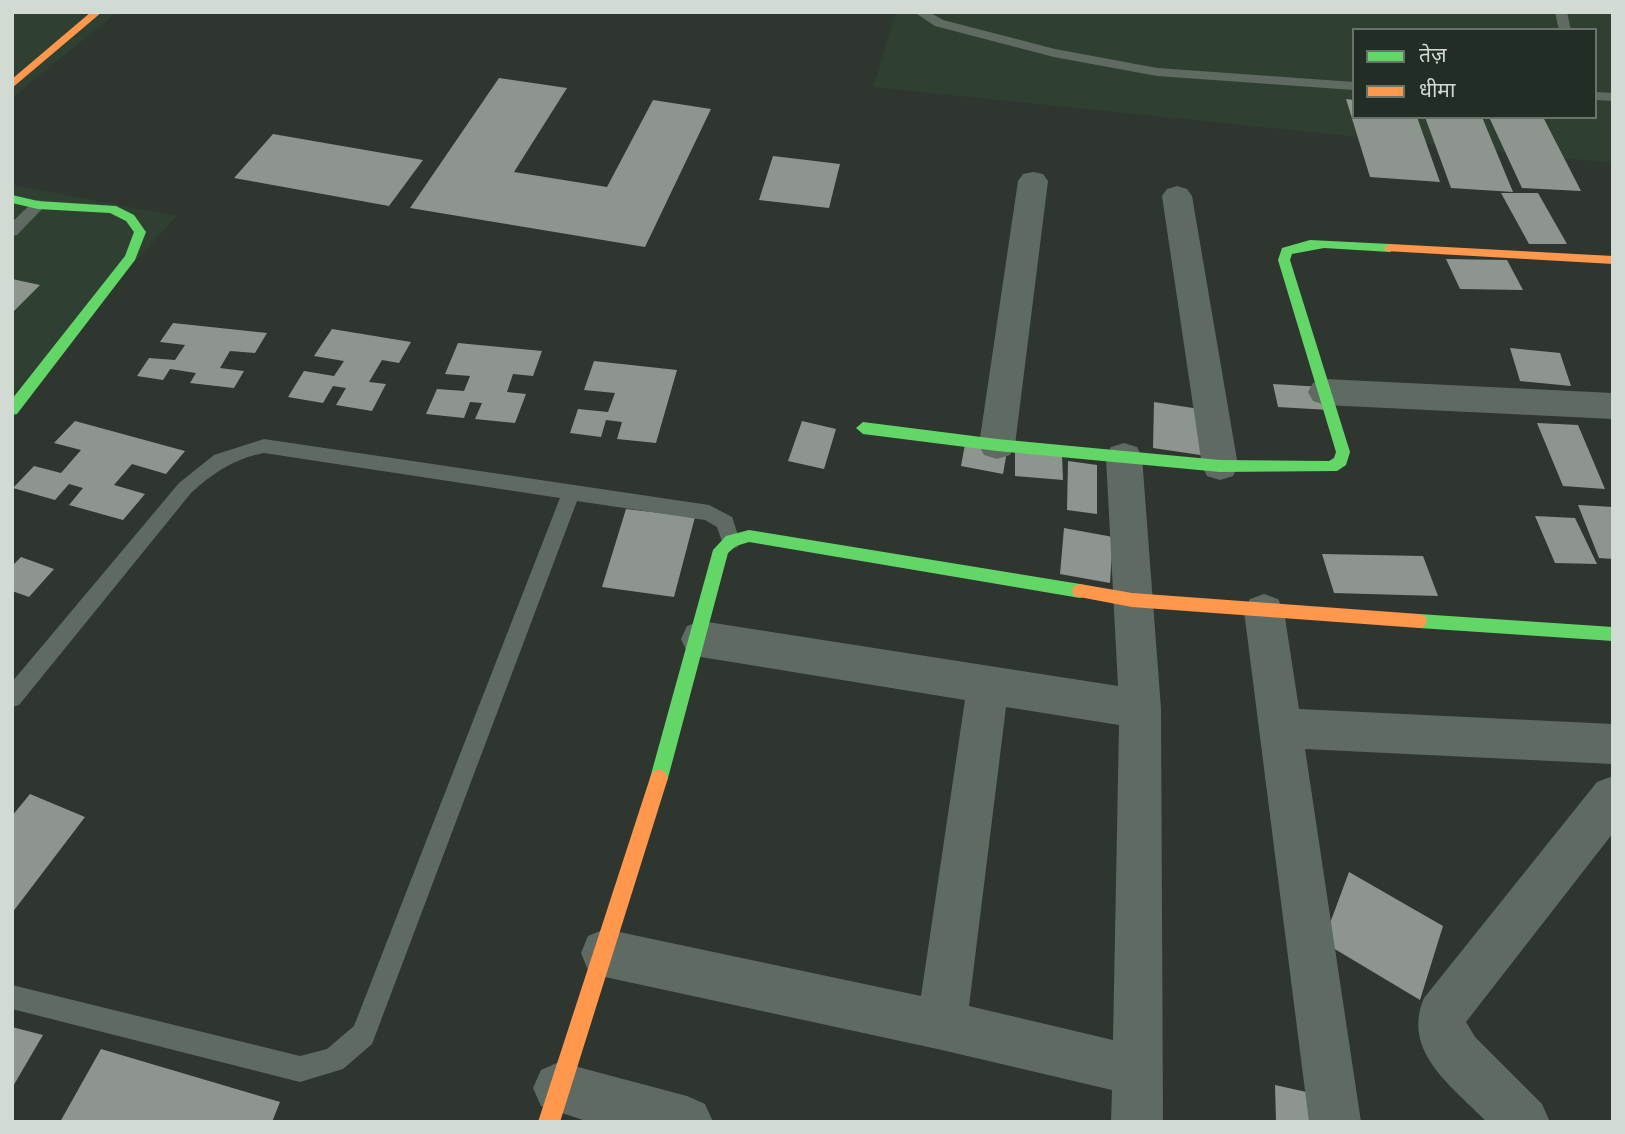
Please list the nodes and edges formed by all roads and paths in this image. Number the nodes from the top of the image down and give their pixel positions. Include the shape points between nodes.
1 (97, 12) edge
2 (920, 12) edge
3 (12, 85) edge
4 (1352, 86) edge
5 (1033, 181) dead end
6 (1177, 196) dead end
7 (12, 199) edge
8 (38, 205) junction
9 (12, 231) edge
10 (1613, 260) edge
11 (1325, 392) junction
12 (1613, 406) edge
13 (12, 410) edge
14 (863, 428) dead end
15 (997, 444) junction
16 (1124, 457) junction
17 (1220, 466) junction
18 (571, 492) junction
19 (732, 541) junction
20 (1132, 600) junction
21 (1264, 611) junction
22 (1613, 634) edge
23 (701, 639) junction
24 (988, 686) junction
25 (12, 698) edge
26 (1140, 709) junction
27 (1280, 728) junction
28 (1613, 744) edge
29 (1613, 797) edge
30 (605, 953) junction
31 (12, 998) edge
32 (942, 1025) junction
33 (1139, 1071) junction
34 (554, 1105) edge
35 (687, 1122) edge
36 (1137, 1122) edge
37 (1335, 1122) edge
38 (1524, 1122) edge

1 - 3 street
2 - 4 lane via 939,23 1055,53 1157,72
5 - 15 street
6 - 17 street
7 - 8 street
8 - 9 lane
8 - 13 street via 112,209 130,218 140,232 131,257
10 - 11 street via 1326,244 1286,251 1284,260
11 - 12 street
11 - 17 street via 1343,452 1341,461 1317,469
14 - 15 street
15 - 16 street
16 - 17 street
16 - 20 street
18 - 19 lane via 709,513 725,522
18 - 25 lane via 264,446 234,452 209,465 185,488
18 - 31 lane via 363,1035 334,1060 300,1069
19 - 20 street via 749,536
19 - 23 street via 721,551
20 - 21 street
20 - 26 street
21 - 22 street
21 - 27 street
23 - 24 street
23 - 30 street
24 - 26 street
24 - 32 street
26 - 33 street
27 - 28 street
27 - 37 street
29 - 38 street via 1441,1014 1442,1035 1457,1055
30 - 32 street
30 - 34 street
32 - 33 street
33 - 36 street
34 - 35 street

